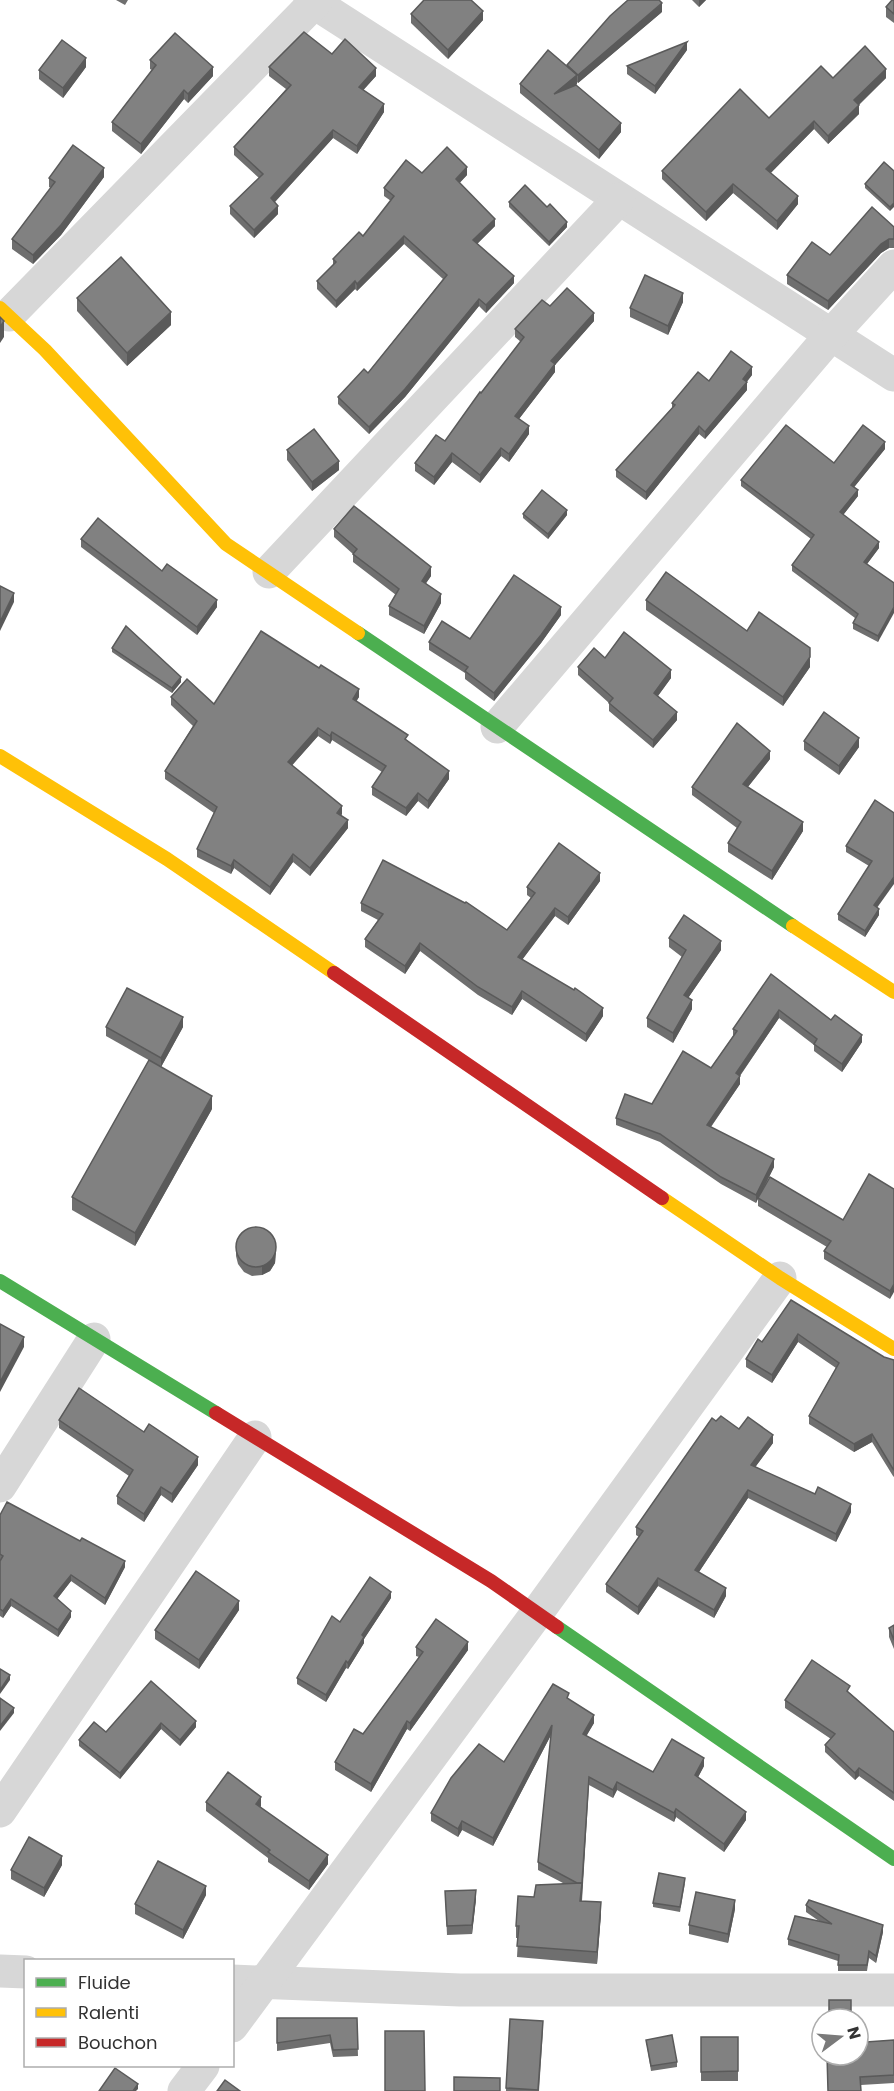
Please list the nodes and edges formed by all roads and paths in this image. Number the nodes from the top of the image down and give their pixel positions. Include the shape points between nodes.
1 (314, 1) edge
2 (619, 199) junction
3 (894, 266) edge
4 (5, 311) edge
5 (831, 335) junction
6 (894, 375) edge
7 (269, 572) junction
8 (497, 727) junction
9 (0, 756) edge
10 (894, 992) edge
11 (780, 1278) junction
12 (0, 1281) edge
13 (94, 1339) junction
14 (894, 1349) edge
15 (255, 1437) junction
16 (0, 1486) edge
17 (537, 1613) junction
18 (0, 1811) edge
19 (894, 1859) edge
20 (0, 1971) edge
21 (24, 1972) edge
22 (234, 1981) edge
23 (265, 1982) junction
24 (894, 1990) edge
25 (234, 2023) edge
26 (202, 2067) edge
27 (184, 2091) edge

1 - 2 street
1 - 4 street
2 - 5 street
2 - 7 street
3 - 5 street
4 - 7 street via 226,543
5 - 6 street
5 - 8 street
7 - 8 street
8 - 10 street
9 - 11 street via 167,859
11 - 14 street
11 - 17 street
12 - 13 street
13 - 15 street
13 - 16 street
15 - 17 street
15 - 18 street
17 - 19 street
17 - 23 street
20 - 21 street
22 - 23 street
23 - 24 street via 460,1990
23 - 25 street
26 - 27 street

